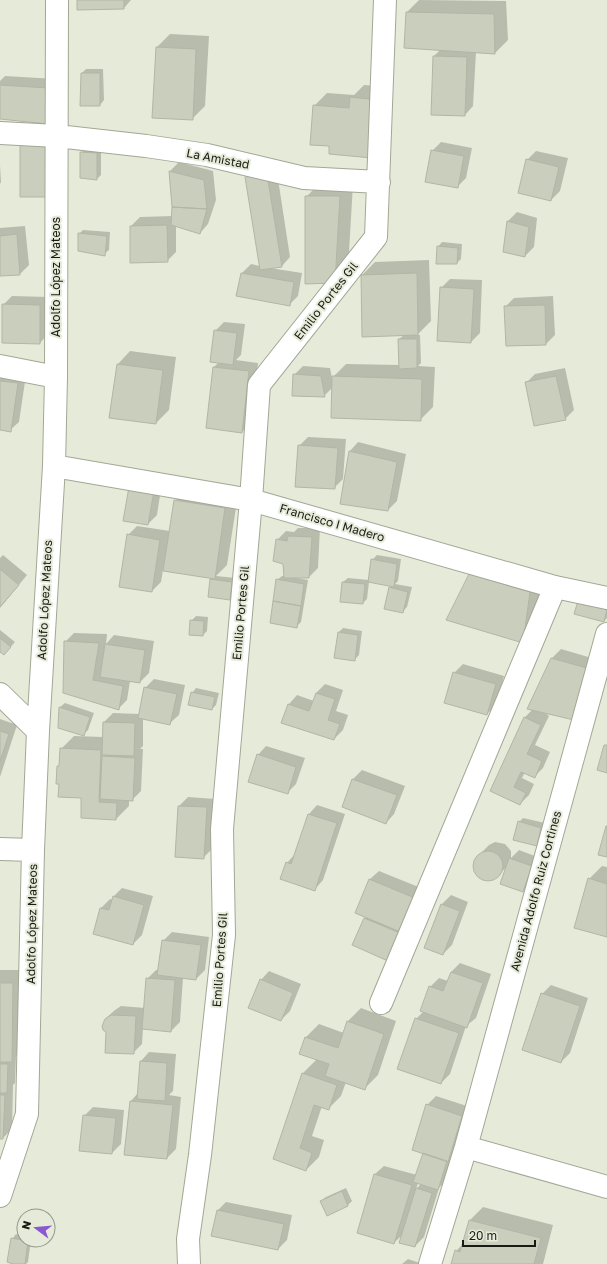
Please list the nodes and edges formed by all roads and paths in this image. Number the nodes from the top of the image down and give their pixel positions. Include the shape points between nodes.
1 (57, 0) edge
2 (386, 0) edge
3 (0, 132) edge
4 (57, 136) junction
5 (379, 182) junction
6 (0, 366) edge
7 (56, 377) junction
8 (54, 466) junction
9 (251, 500) junction
10 (555, 587) junction
11 (607, 598) edge
12 (607, 634) edge
13 (0, 694) edge
14 (38, 731) junction
15 (0, 849) edge
16 (33, 850) junction
17 (380, 1003) dead end
18 (466, 1148) junction
19 (607, 1187) edge
20 (0, 1196) edge
21 (189, 1264) edge
22 (430, 1264) edge

1 - 4 street, Adolfo López Mateos
2 - 5 street, Emilio Portes Gil
3 - 4 street, La Amistad
4 - 5 street, La Amistad via 207,155 304,178
4 - 7 street, Adolfo López Mateos
5 - 9 street, Emilio Portes Gil via 376,237 259,385
6 - 7 street
7 - 8 street, Adolfo López Mateos
8 - 9 street, Francisco I Madero
8 - 14 street, Adolfo López Mateos
9 - 10 street, Francisco I Madero
9 - 21 street, Emilio Portes Gil via 222,829 224,935 200,1155 188,1239
10 - 11 street, Francisco I Madero
10 - 17 street
12 - 18 street, Avenida Adolfo Ruiz Cortines
13 - 14 street
14 - 16 street, Adolfo López Mateos
15 - 16 street
16 - 20 street, Adolfo López Mateos via 27,1114
18 - 19 street
18 - 22 street, Avenida Adolfo Ruiz Cortines

